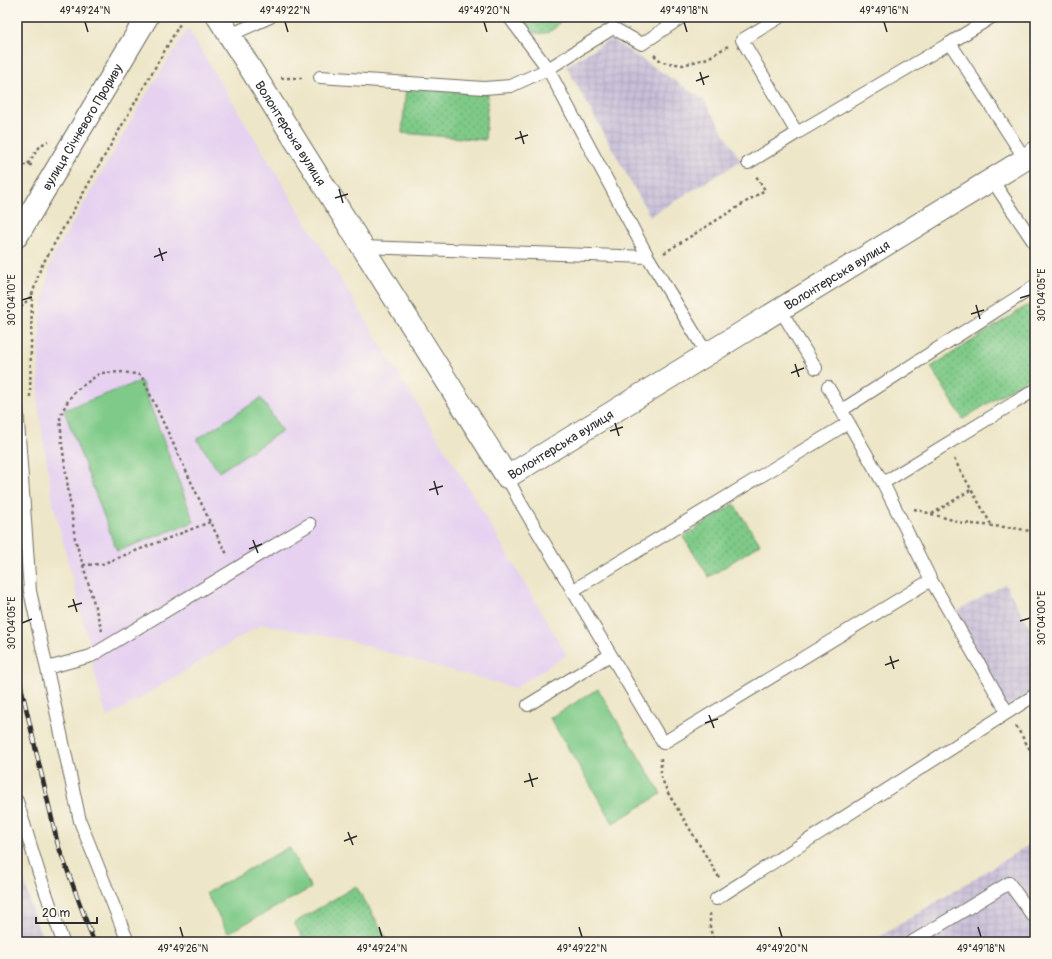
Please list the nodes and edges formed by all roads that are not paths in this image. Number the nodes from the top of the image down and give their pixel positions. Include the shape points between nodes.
1 (147, 17) edge
2 (218, 17) edge
3 (270, 17) edge
4 (508, 17) edge
5 (682, 17) edge
6 (780, 17) edge
7 (992, 17) edge
8 (613, 23) edge
9 (230, 35) junction
10 (950, 43) junction
11 (548, 69) junction
12 (320, 77) road end
13 (796, 133) junction
14 (1030, 156) edge
15 (748, 163) dead end
16 (992, 180) junction
17 (17, 236) edge
18 (1035, 244) edge
19 (362, 246) junction
20 (649, 259) junction
21 (1035, 286) edge
22 (780, 309) junction
23 (707, 354) junction
24 (816, 368) dead end
25 (828, 388) dead end
26 (1035, 390) edge
27 (17, 408) edge
28 (842, 410) junction
29 (848, 423) junction
30 (507, 477) junction
31 (882, 483) junction
32 (310, 524) dead end
33 (930, 580) junction
34 (572, 591) junction
35 (610, 655) junction
36 (47, 668) junction
37 (1035, 695) edge
38 (528, 706) dead end
39 (1007, 712) junction
40 (17, 800) edge
41 (716, 899) road end
42 (1035, 914) edge
43 (63, 942) edge
44 (128, 942) edge
45 (912, 942) edge

1 - 17 street, вулиця Січневого Прориву
2 - 9 street, Волонтерська вулиця
3 - 9 lane
4 - 11 lane
5 - 8 lane via 642,44
6 - 13 lane via 742,40
7 - 10 lane
8 - 11 lane
9 - 19 street, Волонтерська вулиця
10 - 13 lane
10 - 14 lane
11 - 12 lane via 511,86 484,88
11 - 20 lane
13 - 15 lane
14 - 16 street, Волонтерська вулиця
16 - 18 lane
16 - 22 street, Волонтерська вулиця
19 - 20 lane
19 - 30 street, Волонтерська вулиця
20 - 23 lane
21 - 28 lane
22 - 23 street, Волонтерська вулиця
22 - 24 lane
23 - 30 street, Волонтерська вулиця
25 - 28 lane
26 - 31 lane
27 - 36 lane via 30,592
28 - 29 lane
29 - 31 lane
29 - 34 lane
30 - 34 lane
31 - 33 lane
32 - 36 lane via 91,656
33 - 35 lane via 663,743
33 - 39 lane
34 - 35 lane
35 - 38 lane
36 - 44 lane via 80,821
37 - 39 lane
39 - 41 lane
40 - 43 lane
42 - 45 lane via 1032,916 1009,883

